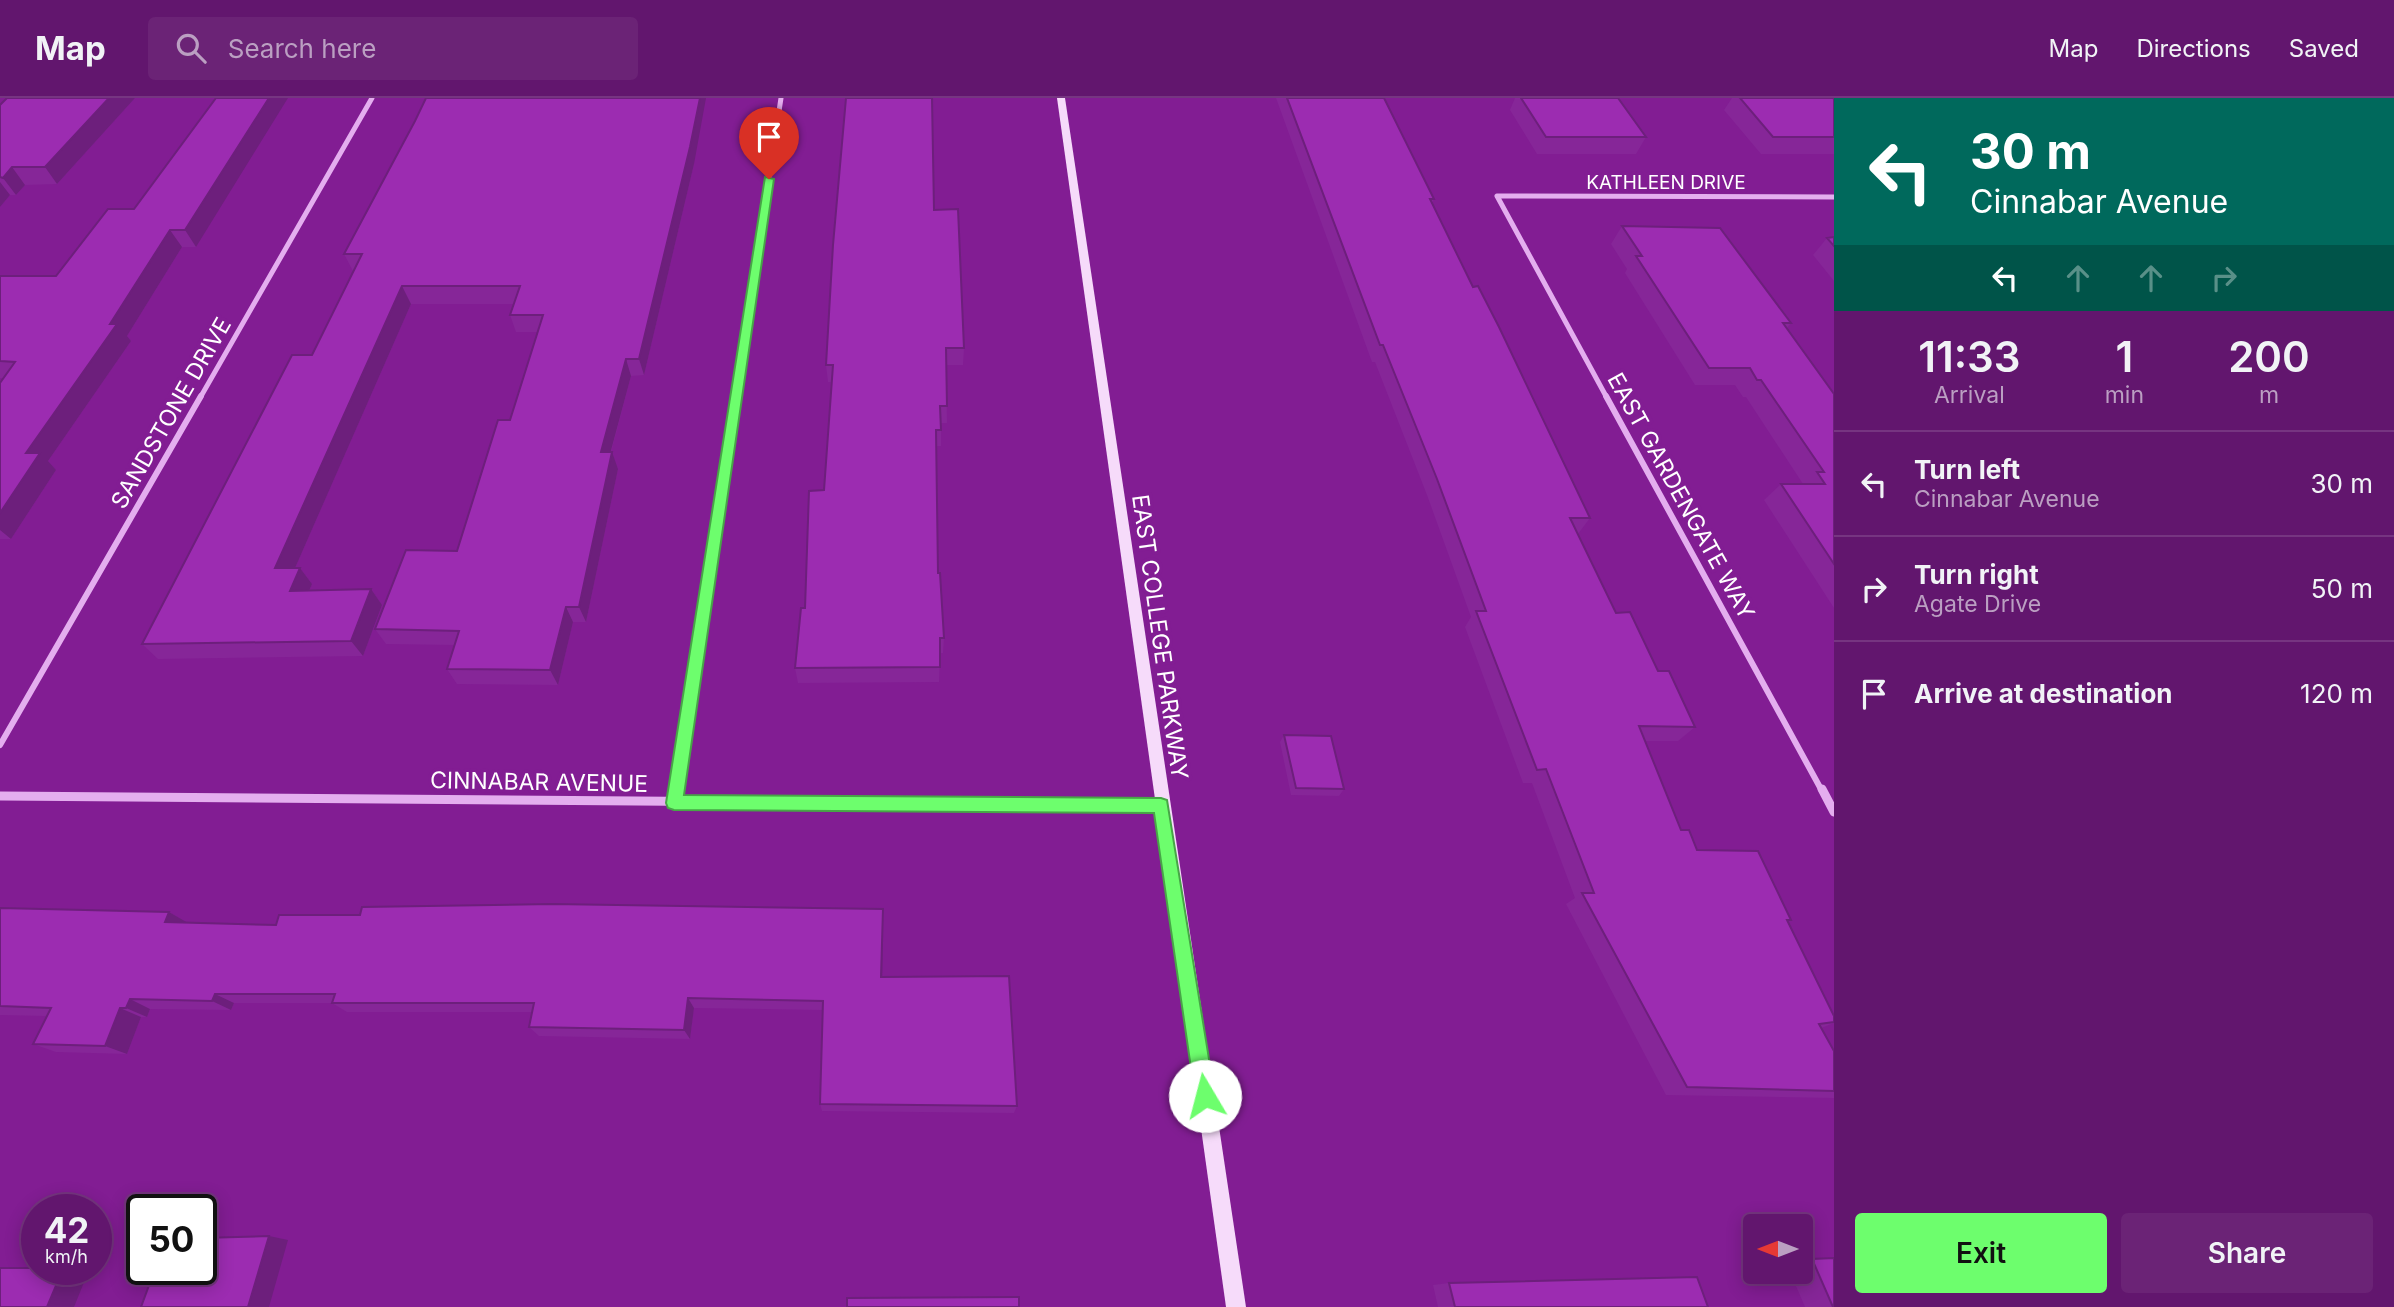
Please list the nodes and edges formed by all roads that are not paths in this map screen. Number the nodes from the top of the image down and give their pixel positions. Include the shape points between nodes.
1 (372, 98) edge
2 (781, 98) edge
3 (1061, 98) edge
4 (1497, 196) joint
5 (1834, 197) edge
6 (0, 745) edge
7 (0, 796) edge
8 (674, 803) junction
9 (1161, 805) junction
10 (1834, 812) edge
11 (1236, 1307) edge

1 - 6 street, SANDSTONE DRIVE
2 - 8 street
3 - 9 main road, EAST COLLEGE PARKWAY
4 - 5 street, KATHLEEN DRIVE
4 - 10 street, EAST GARDENGATE WAY
7 - 8 street, CINNABAR AVENUE
8 - 9 street, CINNABAR AVENUE
9 - 11 main road, EAST COLLEGE PARKWAY

